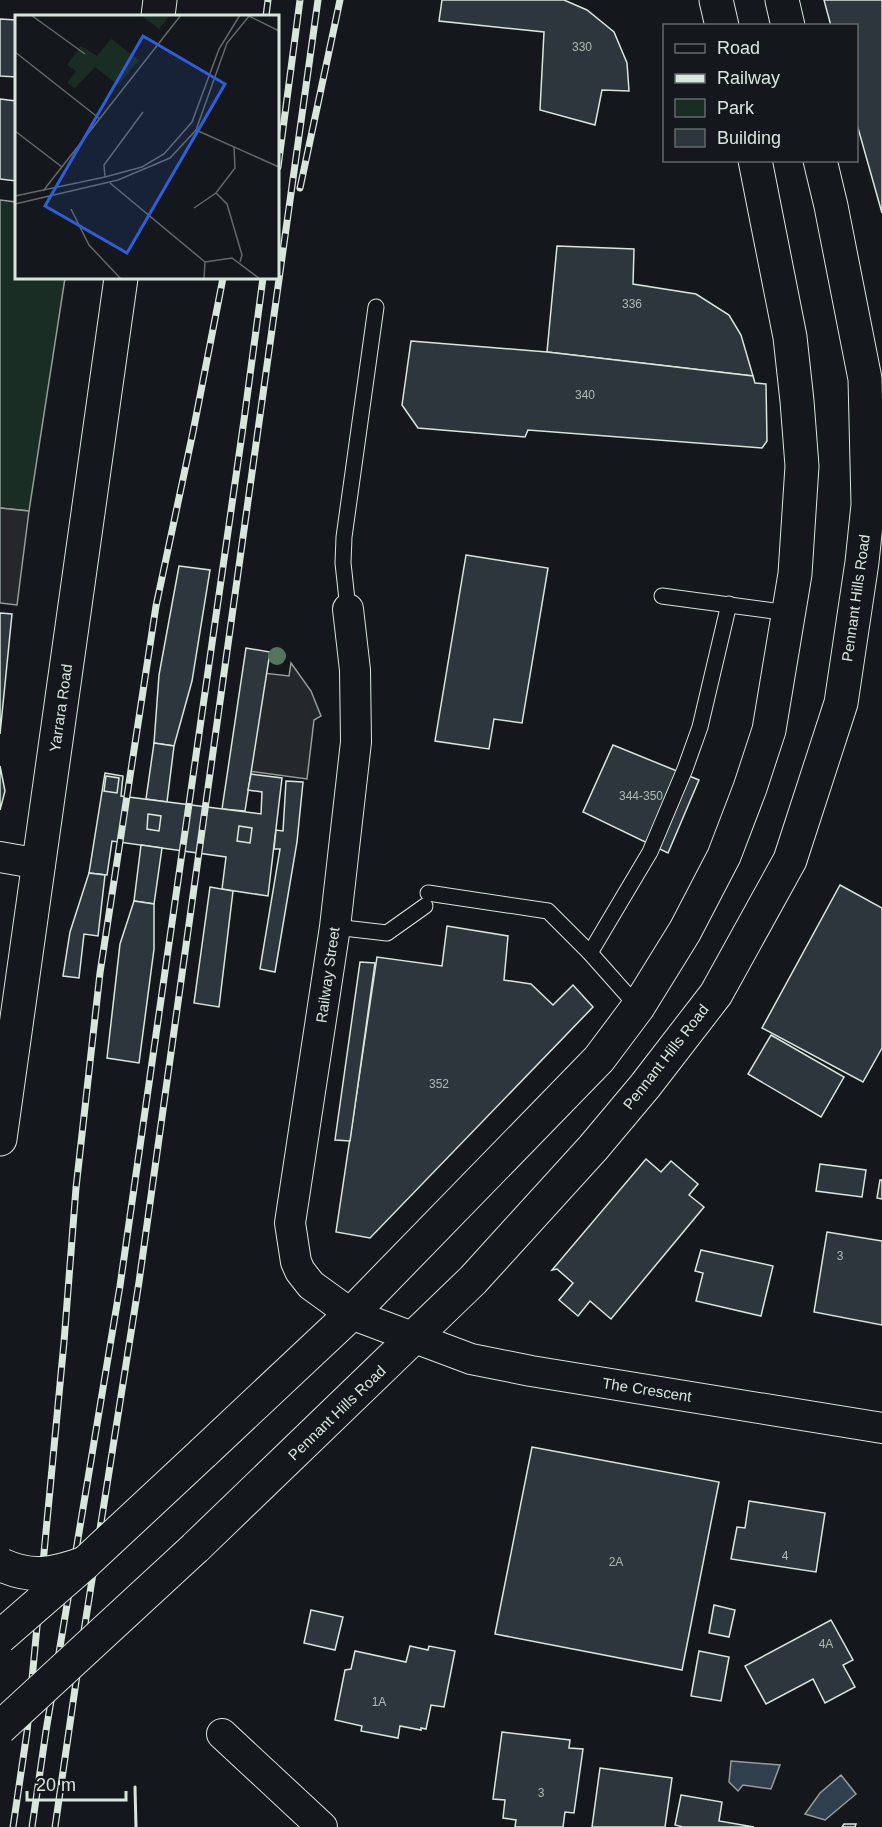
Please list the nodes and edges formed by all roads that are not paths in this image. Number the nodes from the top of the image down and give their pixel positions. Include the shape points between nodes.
1 (160, 0) edge
2 (717, 0) edge
3 (782, 0) edge
4 (158, 15) edge
5 (723, 24) edge
6 (788, 24) edge
7 (754, 162) edge
8 (820, 162) edge
9 (121, 279) edge
10 (376, 307) dead end
11 (875, 504) edge
12 (662, 596) dead end
13 (729, 604) junction
14 (348, 609) joint
15 (789, 613) junction
16 (0, 857) edge
17 (40, 864) junction
18 (335, 927) junction
19 (590, 953) junction
20 (638, 1007) junction
21 (0, 1139) edge
22 (351, 1314) junction
23 (415, 1338) junction
24 (882, 1428) edge
25 (85, 1563) junction
26 (1, 1565) edge
27 (0, 1637) edge
28 (0, 1728) edge
29 (222, 1734) dead end
30 (322, 1827) edge

1 - 4 main road
2 - 5 main road
3 - 6 main road
7 - 15 main road via 790,337 798,401 802,466
8 - 11 main road, Pennant Hills Road via 865,379
9 - 17 main road, Yarrara Road
10 - 14 lane via 344,537
11 - 23 main road, Pennant Hills Road via 862,562 841,703 790,860 716,994 645,1086 473,1280
12 - 13 lane
13 - 15 lane
13 - 19 lane via 700,727 685,769 650,852
14 - 18 street, Railway Street via 357,742
15 - 20 main road via 769,730 728,846 685,931
16 - 17 street
17 - 21 main road, Yarrara Road
18 - 19 lane via 387,933 426,899 548,910
18 - 22 street, Railway Street via 291,1223 293,1253 300,1270 311,1285
19 - 20 lane
20 - 22 main road via 599,1059
22 - 23 street, Railway Street
22 - 25 main road, bridge
23 - 24 street, The Crescent via 471,1359 531,1371
23 - 28 main road, Pennant Hills Road, bridge
25 - 26 main road, bridge via 38,1575
25 - 27 main road, bridge
29 - 30 street

